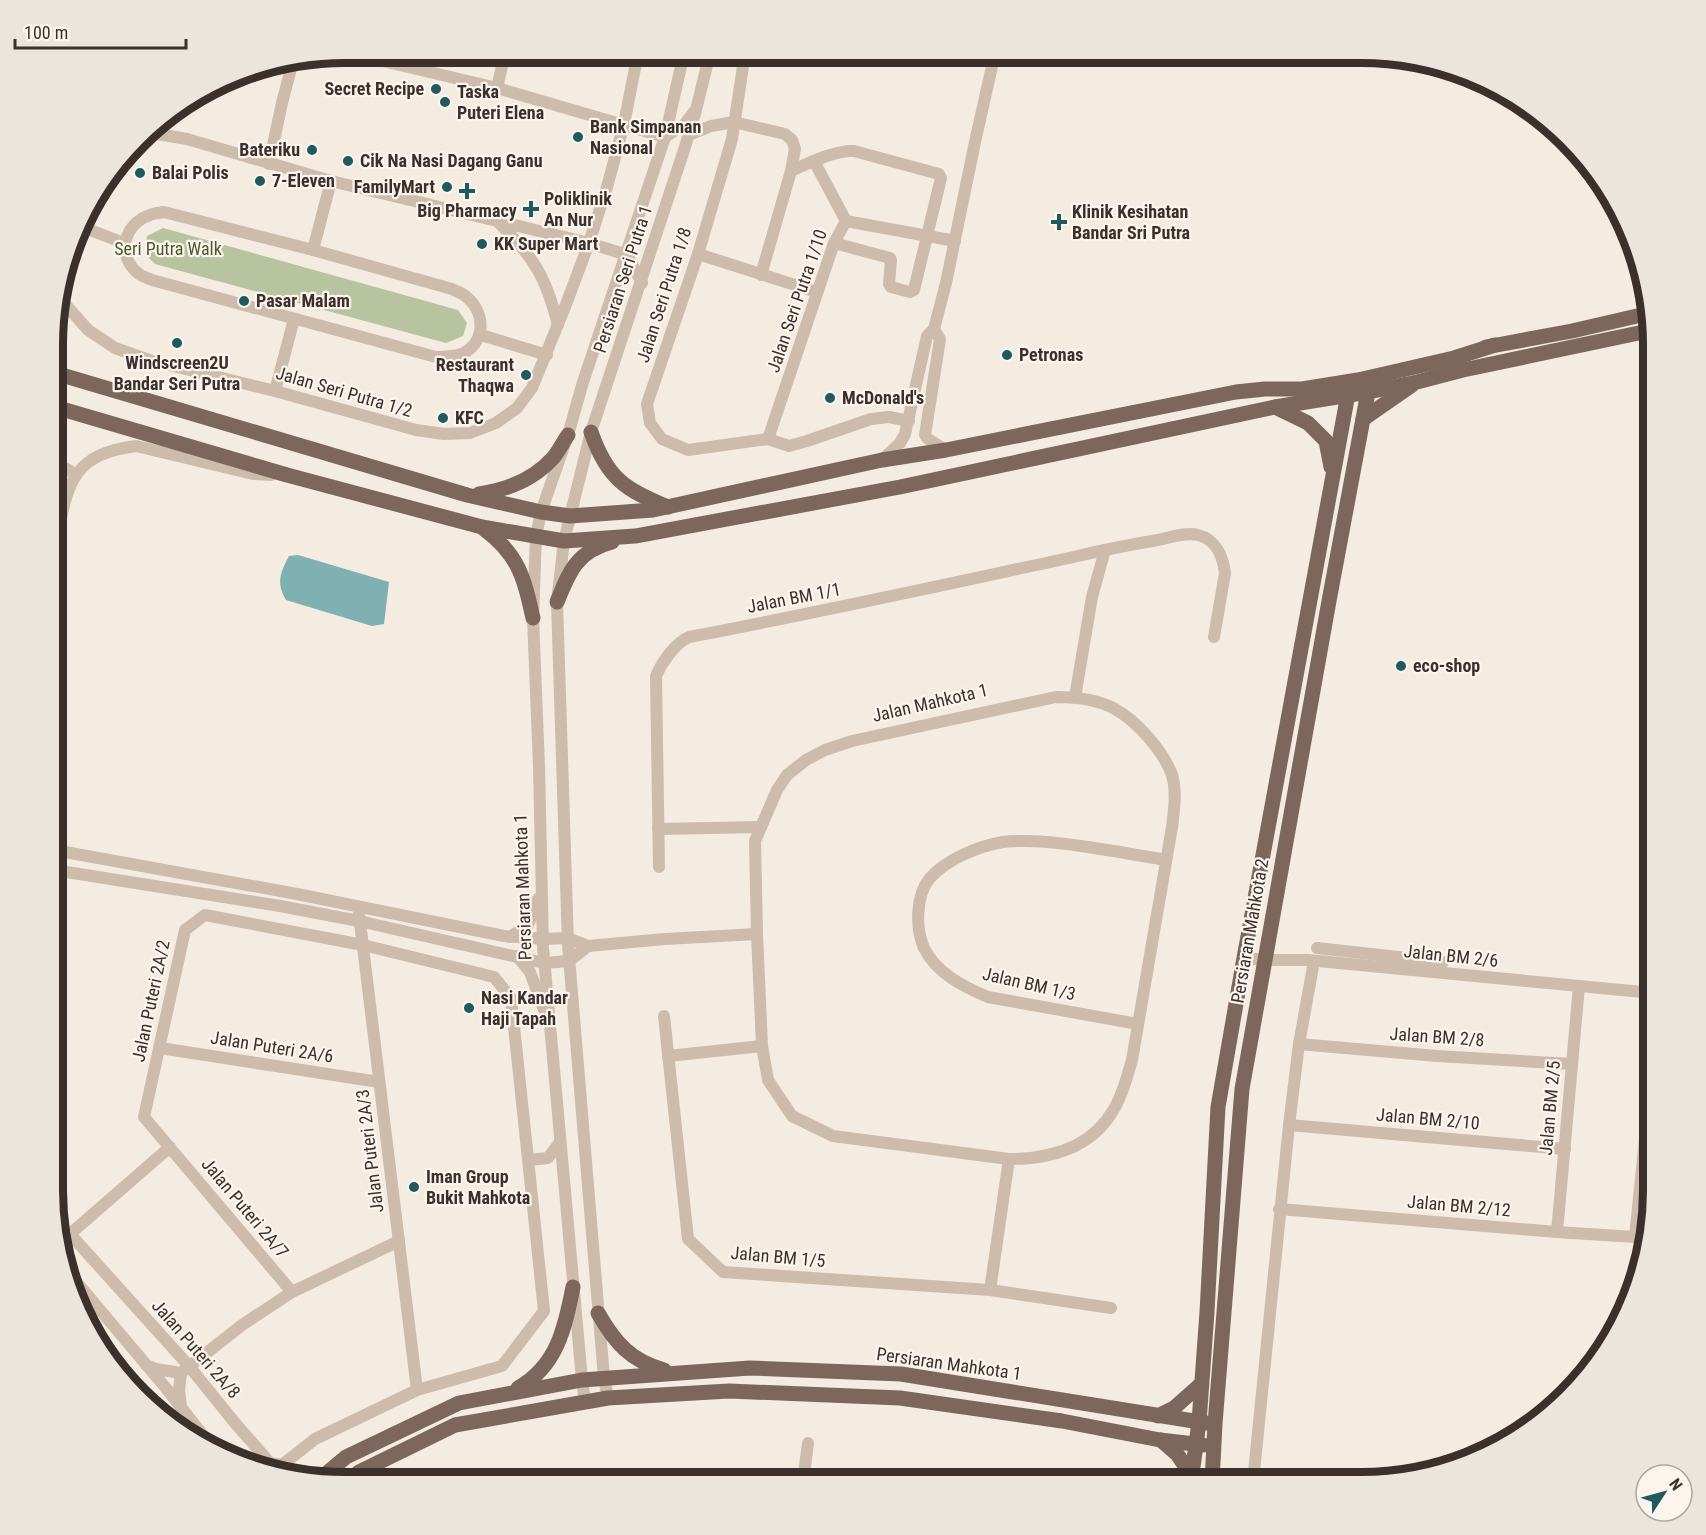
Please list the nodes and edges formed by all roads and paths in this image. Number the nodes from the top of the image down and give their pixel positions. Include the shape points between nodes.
1 (394, 63) edge
2 (503, 63) edge
3 (636, 63) edge
4 (682, 63) edge
5 (708, 63) edge
6 (745, 63) edge
7 (993, 63) edge
8 (291, 68) edge
9 (497, 88) junction
10 (696, 110) junction
11 (672, 112) junction
12 (734, 122) junction
13 (624, 124) junction
14 (643, 130) junction
15 (158, 134) edge
16 (689, 135) junction
17 (665, 137) junction
18 (814, 161) junction
19 (269, 164) junction
20 (791, 171) junction
21 (331, 181) junction
22 (497, 221) junction
23 (846, 221) junction
24 (88, 229) edge
25 (634, 233) junction
26 (928, 235) junction
27 (955, 241) junction
28 (124, 243) junction
29 (834, 243) junction
30 (595, 245) junction
31 (313, 250) junction
32 (698, 254) junction
33 (627, 255) junction
34 (761, 275) junction
35 (619, 279) junction
36 (642, 283) junction
37 (818, 292) junction
38 (66, 305) edge
39 (1641, 315) edge
40 (294, 319) junction
41 (558, 325) junction
42 (935, 327) junction
43 (1642, 332) edge
44 (481, 335) junction
45 (1495, 345) junction
46 (547, 355) junction
47 (63, 375) edge
48 (1358, 380) junction
49 (1417, 382) junction
50 (1265, 389) junction
51 (275, 391) junction
52 (1368, 392) junction
53 (1348, 394) junction
54 (1275, 407) junction
55 (63, 409) edge
56 (1363, 419) junction
57 (909, 421) junction
58 (591, 432) junction
59 (568, 435) junction
60 (768, 439) junction
61 (946, 450) junction
62 (882, 460) junction
63 (63, 467) edge
64 (75, 475) junction
65 (287, 475) junction
66 (1333, 475) junction
67 (467, 495) junction
68 (668, 507) junction
69 (63, 509) edge
70 (541, 512) junction
71 (570, 516) junction
72 (482, 527) junction
73 (536, 536) junction
74 (635, 536) junction
75 (564, 540) junction
76 (1105, 550) junction
77 (557, 602) junction
78 (533, 618) junction
79 (1214, 637) dead end
80 (1075, 697) junction
81 (761, 827) junction
82 (658, 829) junction
83 (63, 851) edge
84 (1166, 861) junction
85 (659, 867) dead end
86 (63, 871) edge
87 (542, 888) junction
88 (359, 907) junction
89 (359, 921) junction
90 (757, 934) junction
91 (510, 937) junction
92 (568, 938) junction
93 (543, 939) junction
94 (363, 945) junction
95 (588, 946) junction
96 (1316, 955) junction
97 (517, 956) junction
98 (1244, 958) junction
99 (1265, 960) junction
100 (569, 961) junction
101 (1443, 962) dead end
102 (544, 963) junction
103 (1579, 986) junction
104 (1643, 992) edge
105 (664, 1016) dead end
106 (1138, 1024) junction
107 (550, 1029) junction
108 (1299, 1044) junction
109 (762, 1046) junction
110 (160, 1048) junction
111 (668, 1056) junction
112 (1572, 1064) junction
113 (380, 1083) junction
114 (1289, 1125) junction
115 (560, 1142) junction
116 (170, 1147) junction
117 (1564, 1149) junction
118 (548, 1158) junction
119 (1643, 1158) edge
120 (1009, 1159) junction
121 (529, 1160) junction
122 (564, 1185) junction
123 (1280, 1209) junction
124 (1557, 1232) junction
125 (399, 1241) junction
126 (80, 1286) edge
127 (573, 1287) junction
128 (990, 1290) junction
129 (292, 1292) junction
130 (1111, 1308) dead end
131 (598, 1313) junction
132 (146, 1365) junction
133 (185, 1369) junction
134 (674, 1373) junction
135 (604, 1378) junction
136 (582, 1380) junction
137 (1202, 1384) junction
138 (417, 1390) junction
139 (507, 1394) junction
140 (608, 1398) junction
141 (585, 1402) junction
142 (181, 1409) junction
143 (1158, 1416) junction
144 (1199, 1422) junction
145 (1215, 1424) junction
146 (200, 1431) edge
147 (1160, 1440) junction
148 (808, 1443) dead end
149 (1195, 1445) junction
150 (1215, 1446) junction
151 (268, 1461) edge
152 (282, 1465) edge
153 (329, 1471) edge
154 (359, 1472) edge
155 (804, 1472) edge
156 (1187, 1472) edge
157 (1192, 1472) edge
158 (1213, 1472) edge
159 (1254, 1472) edge

1 - 9 street
2 - 9 street
3 - 13 street, Jalan Seri Putra 1/2
4 - 11 street, Persiaran Seri Putra 1
5 - 10 street, Persiaran Seri Putra 1
6 - 12 street, Jalan Seri Putra 1/8
7 - 27 street
8 - 19 street
9 - 13 street
10 - 16 street, Persiaran Seri Putra 1
10 - 17 street via 684,125
11 - 14 street via 661,124
11 - 17 street, Persiaran Seri Putra 1
12 - 16 street
12 - 20 street via 785,134 792,140 795,149
12 - 32 street, Jalan Seri Putra 1/8
13 - 14 street
13 - 30 street, Jalan Seri Putra 1/2
14 - 17 street
15 - 19 street
16 - 36 street, Persiaran Seri Putra 1
17 - 25 street, Persiaran Seri Putra 1
18 - 20 street
18 - 23 street
18 - 26 street via 854,151 939,174
19 - 21 street
20 - 34 street
21 - 22 street
21 - 31 street
22 - 30 street
22 - 41 street via 538,268
23 - 26 street, Jalan Seri Putra 1/10
23 - 29 street, Jalan Seri Putra 1/10
24 - 28 street
25 - 30 street via 619,243
25 - 33 street, Persiaran Seri Putra 1
26 - 27 street, Jalan Seri Putra 1/10
26 - 29 street via 914,290 910,292 889,284 890,258
27 - 42 street
28 - 31 street via 133,225 149,215 164,212
28 - 40 street via 125,255 140,275
29 - 37 street, Jalan Seri Putra 1/10
30 - 33 street
30 - 35 street via 608,254
30 - 41 street, Jalan Seri Putra 1/2
31 - 44 street via 452,289 476,308
32 - 34 street
32 - 60 street, Jalan Seri Putra 1/8 via 647,404 650,423 662,439 688,450
33 - 35 street, Persiaran Seri Putra 1
33 - 36 street
34 - 37 street
35 - 59 street, Persiaran Seri Putra 1
36 - 58 street, Persiaran Seri Putra 1
37 - 60 street, Jalan Seri Putra 1/10
38 - 51 street, Jalan Seri Putra 1/2 via 88,330 115,348
39 - 45 main road
40 - 44 street via 436,357 462,354
40 - 51 street
41 - 46 street, Jalan Seri Putra 1/2
42 - 57 street via 927,336
42 - 61 street via 940,339 925,435
43 - 49 main road
44 - 46 street
45 - 48 main road
45 - 50 main road
46 - 51 street, Jalan Seri Putra 1/2 via 532,388 517,408 496,423 470,433 416,430
47 - 67 main road
48 - 50 main road via 1302,389
48 - 52 main road
48 - 53 main road
49 - 52 main road
49 - 56 main road
50 - 61 main road
52 - 53 main road
52 - 56 main road, Persiaran Mahkota 2
53 - 54 main road
53 - 66 main road, Persiaran Mahkota 2
54 - 66 main road via 1308,423 1326,441
54 - 74 main road via 900,487
55 - 65 main road
56 - 99 main road, Persiaran Mahkota 2
57 - 60 street, Jalan Seri Putra 1/8 via 871,419 789,446
57 - 62 street via 900,443
58 - 68 main road via 604,463 615,477 631,490
58 - 71 street, Persiaran Seri Putra 1
59 - 67 main road via 553,458 515,486
59 - 70 street, Persiaran Seri Putra 1
61 - 62 main road
62 - 68 main road
63 - 64 street
64 - 65 street via 103,453 136,446 254,474
64 - 69 street
65 - 72 main road
66 - 98 main road, Persiaran Mahkota 2
67 - 70 main road
68 - 71 main road
70 - 71 main road
70 - 73 street, Persiaran Seri Putra 1
71 - 75 street, Persiaran Seri Putra 1
72 - 73 main road
72 - 78 main road via 513,557
73 - 75 main road
73 - 78 street, Persiaran Mahkota 1
74 - 75 main road
74 - 77 main road via 606,543 578,561
75 - 77 street
76 - 79 street, Jalan BM 1/1 via 1184,534 1207,538 1221,553 1225,573
76 - 80 street via 1092,597
76 - 82 street, Jalan BM 1/1 via 683,640 656,676
77 - 92 street
78 - 87 street, Persiaran Mahkota 1
80 - 81 street, Jalan Mahkota 1 via 1032,701 825,750 788,775
80 - 84 street, Jalan Mahkota 1 via 1115,709 1149,737 1163,756 1173,777 1175,800
81 - 82 street
81 - 90 street, Jalan Mahkota 1 via 755,841
82 - 85 street, Jalan BM 1/1
83 - 88 street
84 - 106 street, Jalan Mahkota 1
84 - 106 street, Jalan BM 1/3 via 1040,841 1002,842 959,856 940,870 930,879 920,903 919,933 924,949 950,977 969,989 988,997
86 - 89 street
87 - 91 street via 528,924
87 - 93 street, Persiaran Mahkota 1
88 - 89 street, Jalan Puteri 2A/3
88 - 91 street
89 - 94 street, Jalan Puteri 2A/3
89 - 97 street
90 - 95 street
90 - 109 street, Jalan Mahkota 1
91 - 93 street
92 - 93 street
92 - 95 street
92 - 100 street
93 - 102 street, Persiaran Mahkota 1
94 - 110 street, Jalan Puteri 2A/2 via 205,915 185,930
94 - 113 street, Jalan Puteri 2A/3
94 - 121 street, Jalan Puteri 2A/2 via 494,977 511,998
95 - 100 street
96 - 99 street, Jalan BM 2/6
96 - 101 street
96 - 103 street, Jalan BM 2/6
96 - 108 street
97 - 102 street
97 - 107 street via 530,972
98 - 99 street, Jalan BM 2/6
98 - 137 main road, Persiaran Mahkota 2 via 1218,1107
99 - 145 main road, Persiaran Mahkota 2 via 1242,1089
100 - 102 street
100 - 131 street
102 - 107 street, Persiaran Mahkota 1
103 - 104 street, Jalan BM 2/6
103 - 112 street, Jalan BM 2/5
105 - 111 street, Jalan BM 1/5
106 - 120 street, Jalan Mahkota 1 via 1124,1089 1102,1125 1070,1149 1046,1157
107 - 115 street, Persiaran Mahkota 1
108 - 112 street, Jalan BM 2/8
108 - 114 street
109 - 111 street
109 - 120 street, Jalan Mahkota 1 via 768,1080 792,1116 833,1136
110 - 113 street, Jalan Puteri 2A/6
110 - 116 street, Jalan Puteri 2A/2 via 144,1117
111 - 128 street, Jalan BM 1/5 via 688,1239 723,1272
112 - 117 street, Jalan BM 2/5
113 - 125 street, Jalan Puteri 2A/3
114 - 117 street, Jalan BM 2/10
114 - 123 street
115 - 118 street
115 - 122 street, Persiaran Mahkota 1
116 - 129 street, Jalan Puteri 2A/7
116 - 133 street, Jalan Puteri 2A/8 via 70,1234
117 - 124 street, Jalan BM 2/5
118 - 121 street
118 - 122 street
119 - 124 street, Jalan BM 2/12 via 1635,1237
120 - 128 street
121 - 138 street, Jalan Puteri 2A/8 via 544,1311 502,1366
122 - 127 street, Persiaran Mahkota 1
123 - 124 street, Jalan BM 2/12
123 - 159 street
125 - 129 street
125 - 138 street, Jalan Puteri 2A/3
126 - 132 street
127 - 136 street, Persiaran Mahkota 1
127 - 139 main road via 566,1324 556,1349 531,1381
128 - 130 street, Jalan BM 1/5
129 - 133 street
131 - 134 main road via 628,1353 648,1365
131 - 135 street
132 - 133 street
132 - 142 street
133 - 142 street via 179,1390
133 - 151 street, Jalan Puteri 2A/8
134 - 135 main road, Persiaran Mahkota 1
134 - 143 main road, Persiaran Mahkota 1 via 750,1368 901,1374
135 - 136 main road, Persiaran Mahkota 1
135 - 140 street
136 - 139 main road, Persiaran Mahkota 1
136 - 141 street, Persiaran Mahkota 1
137 - 143 main road
137 - 144 main road, Persiaran Mahkota 2
138 - 152 street, Jalan Puteri 2A/8 via 315,1439
139 - 153 main road, Persiaran Mahkota 1 via 459,1403 346,1457
140 - 141 main road
140 - 147 main road via 729,1391 900,1398 1062,1421
141 - 154 main road via 455,1425
142 - 146 street
143 - 144 main road, Persiaran Mahkota 1
144 - 145 main road, Persiaran Mahkota 1
144 - 149 main road, Persiaran Mahkota 2
145 - 150 main road, Persiaran Mahkota 2
147 - 149 main road
147 - 156 main road via 1177,1454
148 - 155 street
149 - 150 main road
149 - 157 main road, Persiaran Mahkota 2
150 - 158 main road, Persiaran Mahkota 2

